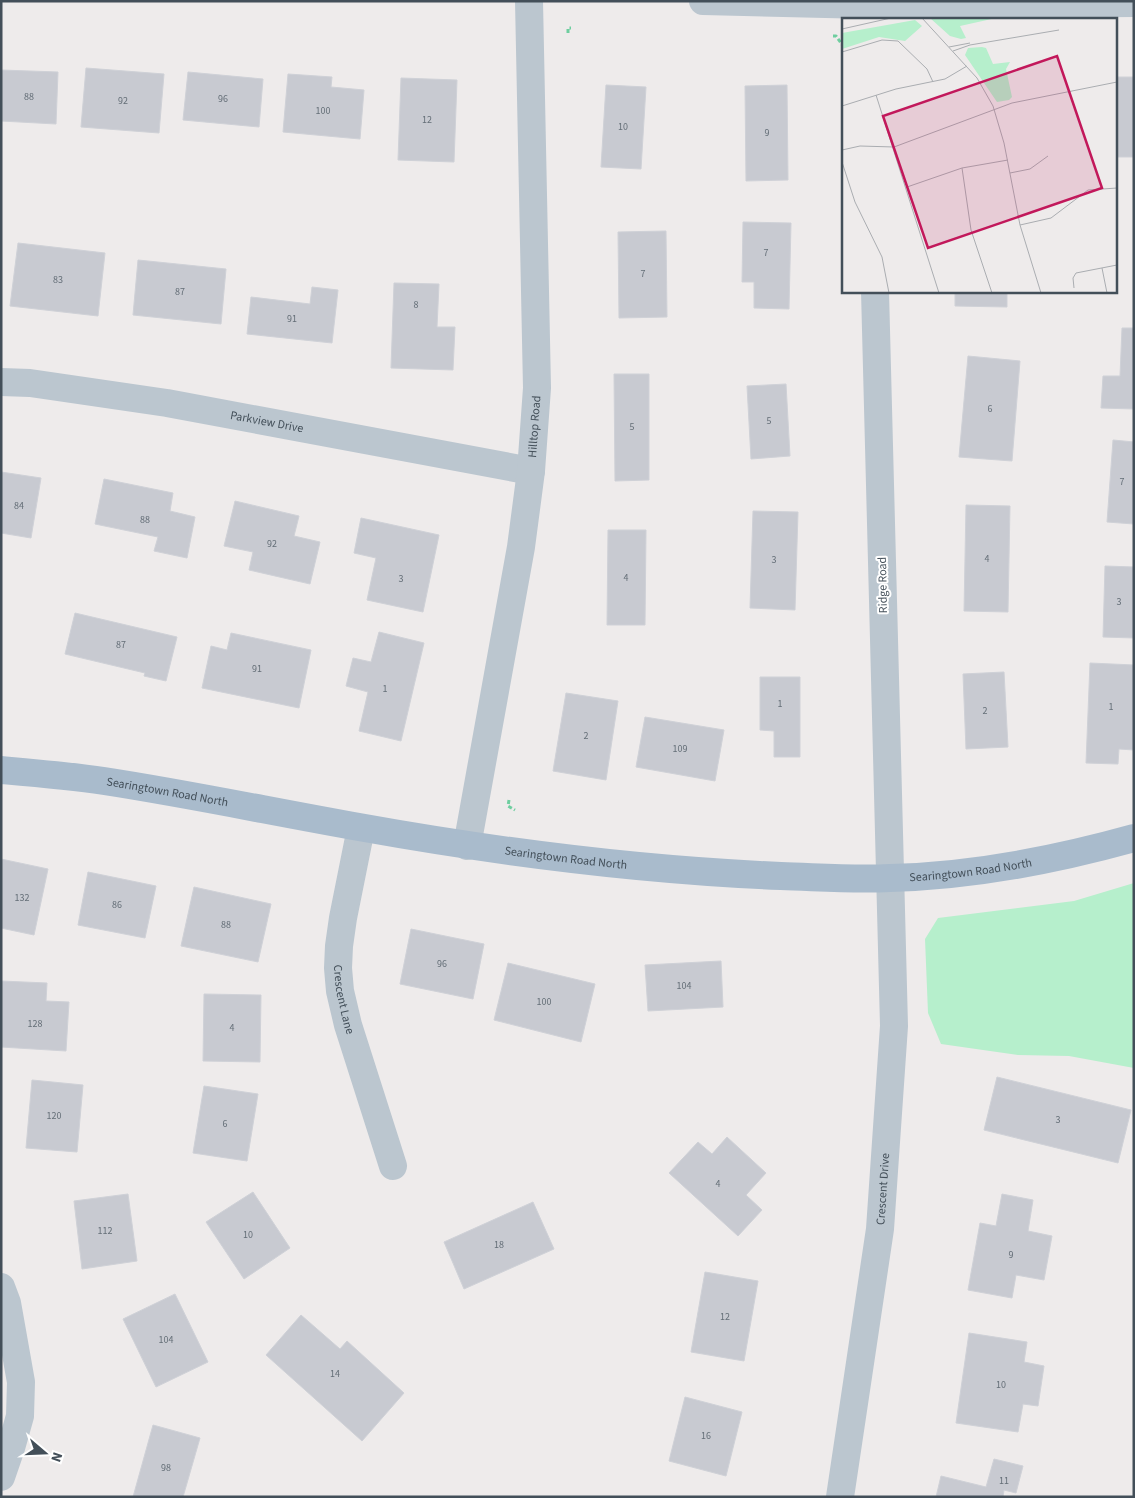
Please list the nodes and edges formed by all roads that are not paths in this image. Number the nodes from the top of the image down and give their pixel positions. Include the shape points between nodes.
1 (529, 1) edge
2 (703, 1) edge
3 (1134, 3) edge
4 (869, 8) edge
5 (875, 292) edge
6 (1, 382) edge
7 (532, 471) junction
8 (1, 770) edge
9 (361, 828) junction
10 (1134, 838) edge
11 (467, 846) junction
12 (890, 878) junction
13 (393, 1166) dead end
14 (1, 1288) edge
15 (1, 1477) edge
16 (840, 1497) edge

1 - 7 street, Hilltop Road via 537,388
2 - 4 street
3 - 4 street
5 - 12 street, Ridge Road
6 - 7 street, Parkview Drive via 30,383 167,403
7 - 11 street, Hilltop Road
8 - 9 main road, Searingtown Road North via 102,781
9 - 11 main road, Searingtown Road North
9 - 13 street, Crescent Lane via 339,946 340,992
10 - 12 main road, Searingtown Road North via 1026,863
11 - 12 main road, Searingtown Road North via 714,873
12 - 16 street, Crescent Drive via 894,1026 880,1229
14 - 15 street via 7,1302 21,1382 20,1416

